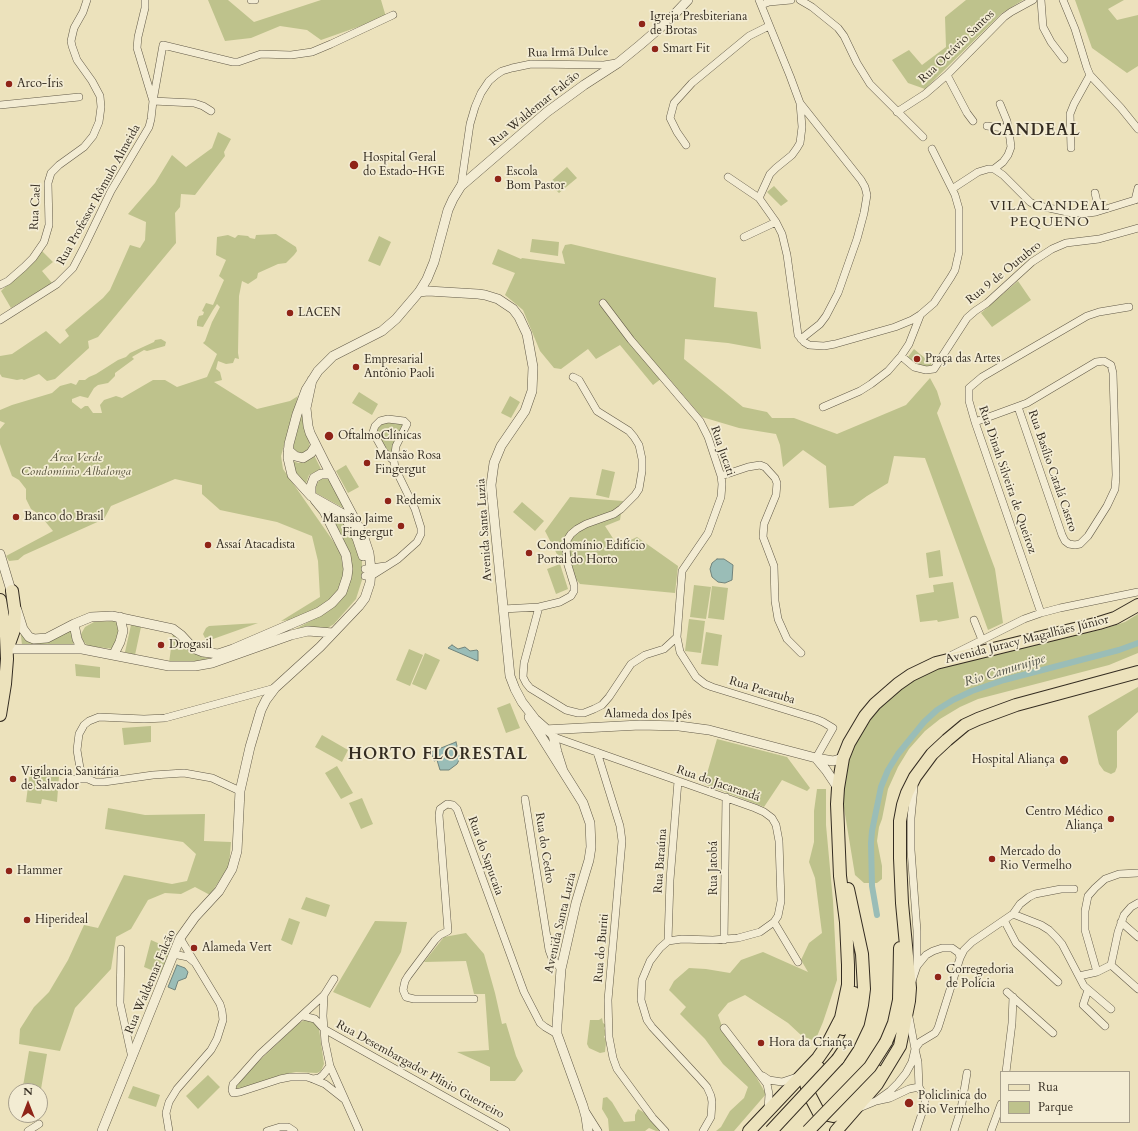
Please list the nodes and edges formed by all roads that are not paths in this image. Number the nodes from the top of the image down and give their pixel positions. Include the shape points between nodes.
1 (87, 0) edge
2 (145, 0) edge
3 (251, 0) edge
4 (255, 0) edge
5 (688, 0) edge
6 (791, 0) edge
7 (800, 0) edge
8 (1033, 0) edge
9 (1040, 0) edge
10 (1063, 0) edge
11 (763, 2) edge
12 (393, 15) dead end
13 (769, 26) junction
14 (1064, 59) dead end
15 (618, 63) junction
16 (947, 75) junction
17 (1090, 75) junction
18 (80, 97) dead end
19 (153, 101) junction
20 (800, 103) junction
21 (1000, 104) dead end
22 (0, 105) edge
23 (211, 111) dead end
24 (897, 112) junction
25 (973, 121) dead end
26 (987, 126) dead end
27 (1138, 129) edge
28 (1009, 130) junction
29 (923, 137) dead end
30 (686, 144) dead end
31 (1071, 148) dead end
32 (932, 149) dead end
33 (994, 169) junction
34 (728, 177) dead end
35 (461, 186) junction
36 (1138, 188) edge
37 (952, 189) junction
38 (1095, 193) dead end
39 (759, 198) junction
40 (1136, 201) edge
41 (1099, 211) junction
42 (776, 222) junction
43 (1138, 228) edge
44 (744, 238) dead end
45 (434, 262) junction
46 (0, 285) edge
47 (419, 292) junction
48 (434, 292) junction
49 (410, 303) junction
50 (603, 303) dead end
51 (1129, 307) dead end
52 (920, 316) junction
53 (0, 320) edge
54 (801, 339) junction
55 (901, 356) junction
56 (572, 377) dead end
57 (312, 380) junction
58 (823, 407) dead end
59 (1018, 407) junction
60 (975, 422) junction
61 (316, 445) junction
62 (288, 450) junction
63 (394, 461) junction
64 (331, 474) junction
65 (721, 476) junction
66 (311, 496) junction
67 (0, 554) edge
68 (368, 572) junction
69 (12, 591) junction
70 (1138, 592) edge
71 (0, 600) edge
72 (1138, 605) edge
73 (539, 607) junction
74 (503, 609) junction
75 (1041, 613) junction
76 (120, 617) junction
77 (974, 620) dead end
78 (74, 624) junction
79 (2, 630) edge
80 (333, 632) junction
81 (300, 633) junction
82 (677, 637) junction
83 (982, 640) junction
84 (325, 642) junction
85 (3, 649) edge
86 (82, 649) junction
87 (664, 649) junction
88 (680, 652) junction
89 (801, 653) dead end
90 (114, 654) junction
91 (936, 663) junction
92 (1138, 672) edge
93 (275, 688) junction
94 (522, 702) junction
95 (0, 715) edge
96 (548, 730) junction
97 (540, 735) junction
98 (552, 743) junction
99 (597, 752) junction
100 (816, 758) junction
101 (843, 758) junction
102 (915, 777) junction
103 (70, 779) dead end
104 (88, 779) junction
105 (678, 781) junction
106 (838, 788) junction
107 (240, 791) junction
108 (726, 797) junction
109 (525, 799) dead end
110 (840, 857) junction
111 (1138, 873) edge
112 (1074, 889) dead end
113 (1138, 902) edge
114 (902, 903) junction
115 (1013, 914) junction
116 (1004, 920) junction
117 (774, 922) junction
118 (846, 922) junction
119 (1122, 922) junction
120 (1138, 937) edge
121 (180, 938) junction
122 (724, 940) junction
123 (668, 941) junction
124 (121, 949) dead end
125 (174, 954) junction
126 (960, 958) junction
127 (798, 962) dead end
128 (195, 964) junction
129 (1111, 965) junction
130 (917, 966) junction
131 (561, 969) junction
132 (1097, 972) junction
133 (1079, 976) junction
134 (334, 979) dead end
135 (1058, 982) dead end
136 (910, 988) junction
137 (1138, 989) edge
138 (1088, 990) junction
139 (1007, 992) dead end
140 (324, 994) junction
141 (1013, 997) junction
142 (474, 1000) dead end
143 (1111, 1009) dead end
144 (303, 1016) junction
145 (1105, 1026) dead end
146 (724, 1028) dead end
147 (324, 1029) junction
148 (907, 1030) junction
149 (557, 1034) junction
150 (1053, 1034) dead end
151 (927, 1038) junction
152 (915, 1049) junction
153 (132, 1059) junction
154 (330, 1066) junction
155 (1006, 1071) edge
156 (804, 1073) junction
157 (968, 1073) dead end
158 (759, 1074) junction
159 (313, 1079) junction
160 (919, 1087) junction
161 (344, 1099) junction
162 (876, 1101) junction
163 (583, 1106) junction
164 (1000, 1107) edge
165 (855, 1110) junction
166 (767, 1112) junction
167 (39, 1124) dead end
168 (28, 1131) edge
169 (102, 1131) edge
170 (169, 1131) edge
171 (267, 1131) edge
172 (294, 1131) edge
173 (359, 1131) edge
174 (506, 1131) edge
175 (588, 1131) edge
176 (598, 1131) edge
177 (665, 1131) edge
178 (703, 1131) edge
179 (749, 1131) edge
180 (771, 1131) edge
181 (808, 1131) edge
182 (836, 1131) edge
183 (916, 1131) edge
184 (954, 1131) edge
185 (991, 1131) edge

1 - 46 street, Rua Cael via 74,28 72,46 76,60 100,96 102,107 99,122 93,136 84,147 51,173 48,183 49,225 44,242 29,263
2 - 19 street, Rua Professor Rômulo Almeida via 137,48
3 - 4 street
5 - 15 street, Rua Waldemar Falcão via 669,20
6 - 11 street
7 - 24 street via 838,28 870,84
8 - 16 street, Rua Octávio Santos via 1004,17
9 - 14 street via 1043,27
10 - 17 street
11 - 13 street
12 - 19 street via 312,52 291,55 261,54 238,62 163,45
13 - 20 street
13 - 30 street via 749,36 692,83 674,103 671,114 673,125
15 - 35 street, Rua Waldemar Falcão via 548,112
15 - 35 street, Rua Irmã Dulce via 531,64 502,71 496,75 481,93 475,107
16 - 24 street, Rua Octávio Santos via 925,94
16 - 25 street
17 - 27 street
17 - 31 street via 1070,114
18 - 22 street
19 - 23 street via 194,103
19 - 53 street, Rua Professor Rômulo Almeida via 149,127 111,190 73,268 57,284
20 - 39 street via 800,142 792,155 770,174
20 - 54 street via 861,180 867,195 857,239 838,293 820,324
21 - 28 street
24 - 29 street
26 - 28 street
28 - 33 street via 1008,155
32 - 37 street
33 - 37 street via 978,172
33 - 41 street via 1035,205 1072,214
34 - 39 street
35 - 45 street, Rua Waldemar Falcão via 448,210
36 - 40 street
37 - 52 street via 957,201 959,219 959,252 956,266 940,295
38 - 41 street
39 - 42 street
40 - 41 street
42 - 44 street
42 - 54 street via 785,244 797,330
43 - 55 street, Rua 9 de Outubro via 1099,239 1066,243 1032,262 967,318 934,369 914,367
45 - 47 street, Rua Waldemar Falcão
45 - 48 street, Rua Waldemar Falcão
47 - 48 street
47 - 49 street, Rua Waldemar Falcão
48 - 49 street, Rua Waldemar Falcão via 419,296
48 - 74 street, Avenida Santa Luzia via 485,295 498,299 513,309 519,317 530,344 533,366 532,391 525,411 501,446 492,474
49 - 57 street, Rua Waldemar Falcão via 382,331 333,356 318,370
50 - 65 street, Rua Jucati via 700,421
51 - 60 street, Rua Dinah Silveira de Queiroz via 1087,316 974,383 969,388 968,395
52 - 54 street via 895,327 835,344 809,345
52 - 55 street via 909,344
55 - 58 street via 888,371 871,384
56 - 73 street via 579,380 597,411 629,430 641,452 642,471 639,488 621,509 577,529 567,540 566,555 574,585 571,596 560,602
57 - 61 street, Rua Waldemar Falcão via 306,408 308,426
57 - 62 street, Rua Waldemar Falcão via 301,401
59 - 59 street, Rua Basílio Catalá Castro via 1062,535 1069,544 1080,544 1092,530 1115,489 1111,365 1104,361 1096,362
59 - 60 street, Rua Basílio Catalá Castro
60 - 75 street, Rua Dinah Silveira de Queiroz
61 - 62 street via 311,453 303,458
61 - 64 street, Rua Waldemar Falcão
62 - 66 street, Rua Waldemar Falcão via 292,475
63 - 63 street via 396,446 406,424 404,421 388,419 380,421 373,432 384,452
63 - 68 street via 415,509 421,534 417,542 390,565
64 - 66 street via 321,474 314,478
64 - 68 street, Rua Waldemar Falcão via 364,535 369,553
65 - 82 street, Rua Jucati via 721,497 711,527 682,571
65 - 89 street via 760,465 775,478 776,495 764,524 763,537 774,566 778,619 787,639
66 - 68 street, Rua Waldemar Falcão via 343,514 361,546
66 - 76 street via 327,516 344,548 348,562 342,592 326,608 218,654 198,650 173,629
67 - 69 street
68 - 80 street, Rua Waldemar Falcão via 359,606
69 - 78 street via 21,624 29,637 38,640 47,638
69 - 85 main road via 14,630
70 - 75 street, Avenida Juracy Magalhães Júnior
71 - 79 main road
72 - 91 main road, Avenida Juracy Magalhães Júnior via 1099,624
73 - 74 street
73 - 87 street via 526,651 523,677 530,688 566,710 584,713 602,705 631,664 645,655
74 - 94 street, Avenida Santa Luzia via 510,676
75 - 83 street, Avenida Juracy Magalhães Júnior
76 - 78 street via 97,616
76 - 90 street via 123,631
77 - 83 street
78 - 86 street
79 - 85 main road
80 - 81 street
80 - 84 street, Rua Waldemar Falcão
81 - 84 street via 314,633
81 - 90 street via 212,663 195,666 169,666
82 - 87 street
82 - 88 street, Rua Pacatuba
83 - 91 street, Avenida Juracy Magalhães Júnior
84 - 93 street, Rua Waldemar Falcão
85 - 86 street
85 - 95 main road via 6,684
86 - 90 street
87 - 88 street
88 - 100 street, Rua Pacatuba via 696,677 704,684 816,719 833,728
91 - 101 main road, Avenida Juracy Magalhães Júnior via 911,675 875,704 856,729
92 - 102 main road via 1016,705 978,719 943,743
93 - 104 street via 166,718 99,717 89,721 81,729 77,750 80,768
93 - 107 street, Rua Waldemar Falcão via 266,700 256,725
94 - 96 street, Avenida Santa Luzia via 535,719
94 - 97 street, Avenida Santa Luzia via 526,714
96 - 97 street via 542,731
96 - 98 street, Avenida Santa Luzia via 552,732
96 - 100 street, Alameda dos Ipês via 640,725 685,726
97 - 98 street, Avenida Santa Luzia
98 - 99 street, Rua do Jacarandá
98 - 131 street, Avenida Santa Luzia via 563,771 584,803 590,823 591,847
99 - 105 street, Rua do Jacarandá
99 - 177 street, Rua do Buriti via 620,826 622,841 608,1000 610,1044 617,1069
100 - 101 street, Alameda dos Ipês via 833,761
100 - 106 street
101 - 106 main road, Avenida Juracy Magalhães Júnior
102 - 114 main road via 907,793 900,821
102 - 130 street via 910,836
103 - 104 street
104 - 107 street via 104,782 153,775 189,774 212,778
105 - 108 street, Rua do Jacarandá
105 - 123 street, Rua Baraúna via 670,873
106 - 110 main road, Avenida Juracy Magalhães Júnior
107 - 121 street, Rua Waldemar Falcão via 237,851 232,869 219,891
108 - 117 street, Rua do Jacarandá via 764,812 776,825 781,901
108 - 122 street, Rua Jatobá
109 - 131 street, Rua do Cedro via 549,950
110 - 118 main road, Avenida Juracy Magalhães Júnior
110 - 180 main road, Avenida Juracy Magalhães Júnior, bridge via 862,954 864,989 858,1023 838,1059
111 - 132 street via 1119,874 1105,879 1088,896 1085,930
112 - 115 street via 1035,894 1020,904
113 - 119 street via 1127,910
114 - 136 main road
114 - 181 main road, bridge via 899,1000 894,1023 886,1042 870,1067
115 - 116 street
115 - 133 street via 1049,930 1062,944
116 - 126 street via 972,942
116 - 135 street via 1016,943
117 - 122 street via 752,935
117 - 127 street
118 - 148 main road via 854,942 856,978 852,1013 832,1050 806,1083 819,1113 833,1116 849,1104 874,1076
118 - 156 main road, Avenida Juracy Magalhães Júnior via 848,985 841,1018 827,1045
119 - 120 street
119 - 129 street
121 - 125 street, Rua Waldemar Falcão
121 - 128 street
122 - 123 street
123 - 178 street via 650,961 642,980 641,1000 652,1027 707,1087 712,1110
124 - 153 street via 120,1003
125 - 128 street via 188,957
125 - 153 street, Rua Waldemar Falcão
126 - 130 street via 959,953 952,948 942,948 933,950
126 - 151 street via 938,1028
128 - 170 street via 220,1004 223,1020 218,1039 211,1050 169,1102 166,1113
129 - 132 street
129 - 137 street
130 - 136 street
131 - 149 street, Avenida Santa Luzia
132 - 133 street
133 - 138 street
134 - 140 street
136 - 148 main road
138 - 143 street
138 - 145 street via 1083,1006
139 - 141 street
140 - 144 street
140 - 147 street
141 - 150 street
141 - 155 street
142 - 149 street, Rua do Sapucaia via 414,1000 404,994 403,986 435,940 448,931 439,815 442,807 450,804 457,809 524,992 540,1023
144 - 147 street, Rua Desembargador Plínio Guerreiro via 315,1019
144 - 159 street via 260,1054 236,1081 232,1090 234,1093 240,1092 290,1077
146 - 158 street
147 - 154 street
147 - 174 street, Rua Desembargador Plínio Guerreiro
148 - 151 street via 919,1037
148 - 152 street
148 - 165 main road via 895,1057
149 - 163 street, Avenida Santa Luzia
151 - 152 street
152 - 160 street
152 - 162 street via 906,1073 890,1091
153 - 169 street, Rua Waldemar Falcão
154 - 159 street via 323,1075
154 - 161 street
156 - 158 street via 782,1082 769,1080
156 - 166 main road, Avenida Juracy Magalhães Júnior
157 - 184 street
158 - 166 street via 769,1088
159 - 161 street
160 - 162 street
160 - 183 street via 925,1104
161 - 173 street
162 - 165 street
163 - 175 street, Avenida Santa Luzia
163 - 176 street
164 - 185 street
165 - 182 main road
166 - 179 main road, Avenida Juracy Magalhães Júnior
167 - 168 street
171 - 172 street via 288,1127

